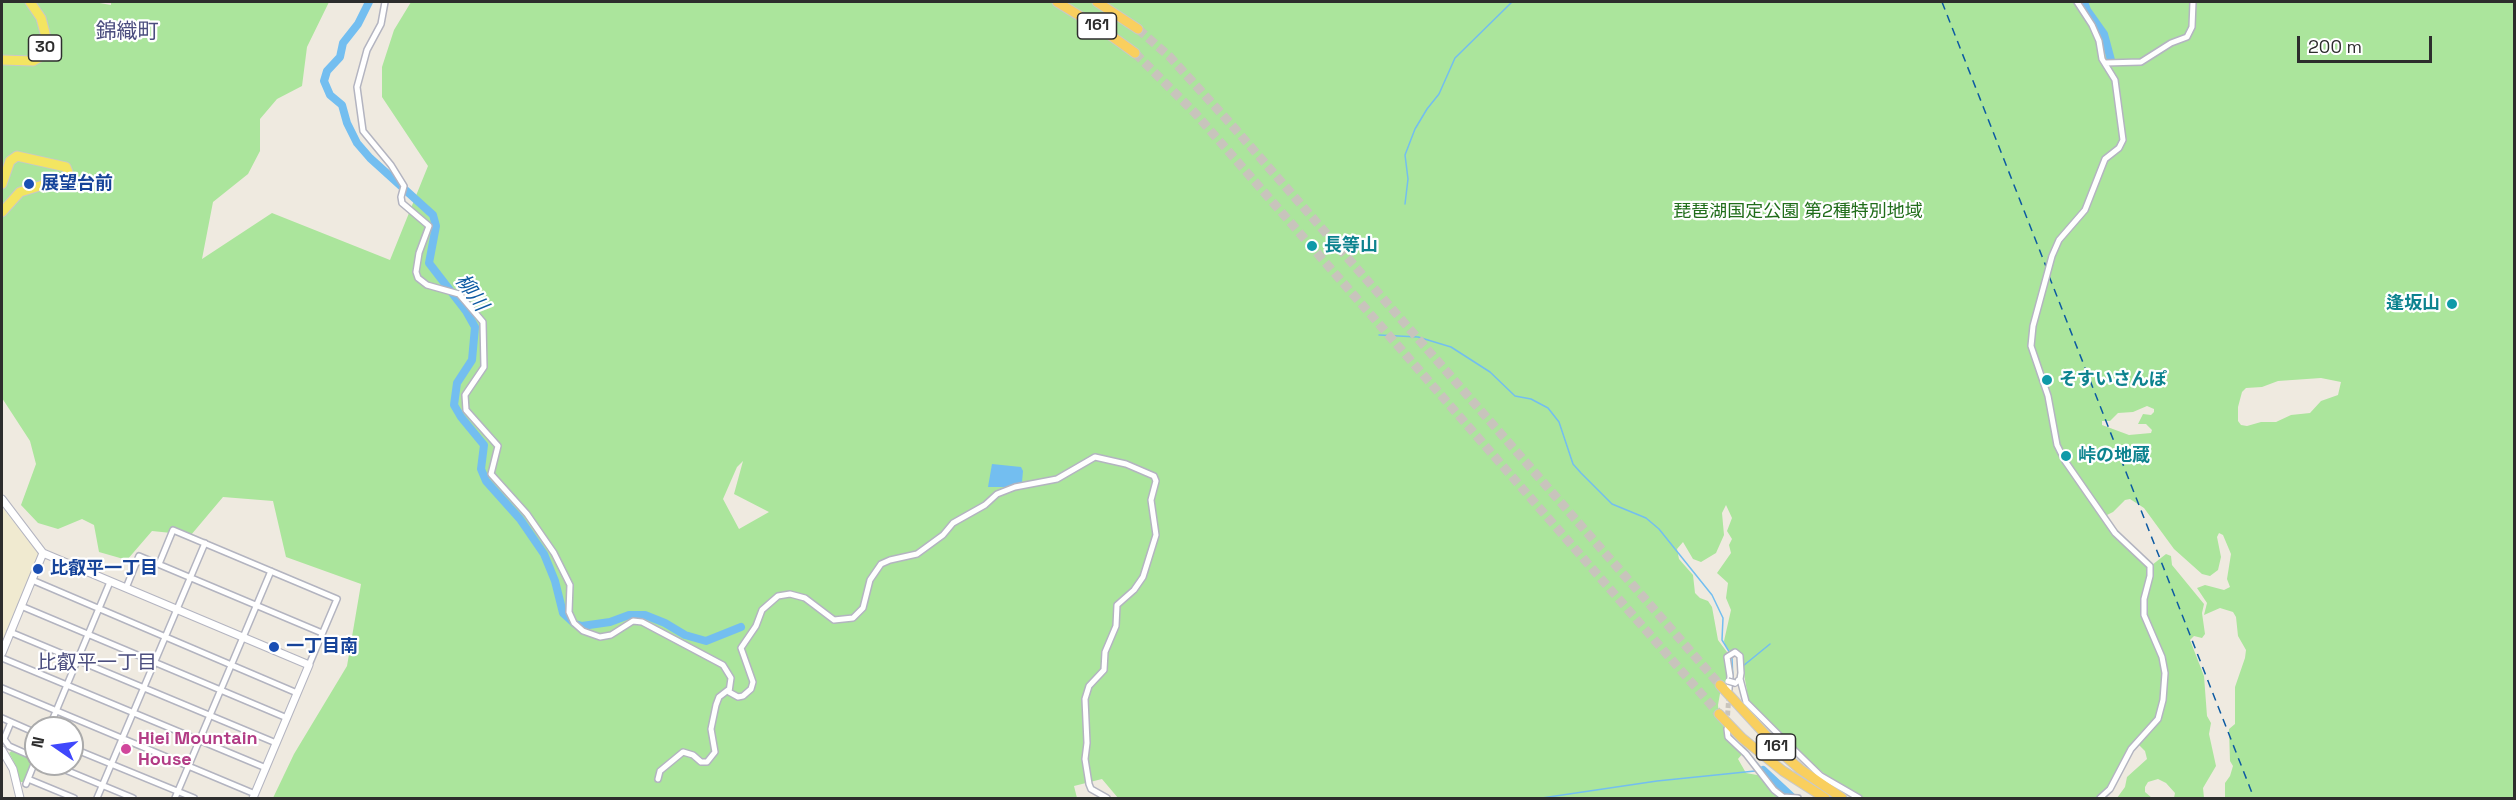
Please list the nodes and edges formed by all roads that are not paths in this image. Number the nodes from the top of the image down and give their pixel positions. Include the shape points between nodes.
1 (30, 2) edge
2 (385, 2) edge
3 (1058, 2) edge
4 (1097, 2) edge
5 (2077, 2) edge
6 (2193, 2) edge
7 (1138, 29) tunnel mouth
8 (1135, 53) tunnel mouth
9 (2, 60) edge
10 (2106, 63) junction
11 (2, 184) edge
12 (2, 212) edge
13 (2, 499) edge
14 (205, 543) junction
15 (43, 554) junction
16 (159, 564) junction
17 (271, 571) junction
18 (190, 578) junction
19 (32, 580) junction
20 (110, 582) junction
21 (126, 588) junction
22 (256, 605) junction
23 (21, 606) junction
24 (99, 609) junction
25 (177, 609) junction
26 (10, 632) junction
27 (322, 633) junction
28 (88, 634) junction
29 (165, 637) junction
30 (243, 637) junction
31 (2, 653) edge
32 (2, 658) edge
33 (77, 660) junction
34 (155, 662) junction
35 (309, 664) junction
36 (231, 665) junction
37 (1738, 681) junction
38 (67, 685) junction
39 (1726, 685) junction
40 (2, 688) edge
41 (144, 688) junction
42 (221, 690) junction
43 (728, 690) junction
44 (297, 693) junction
45 (56, 711) junction
46 (133, 713) junction
47 (1719, 714) tunnel mouth
48 (54, 716) edge
49 (210, 716) junction
50 (2, 718) edge
51 (287, 718) junction
52 (11, 722) junction
53 (24, 728) edge
54 (1727, 729) tunnel mouth
55 (123, 739) junction
56 (200, 741) junction
57 (276, 743) junction
58 (2, 750) edge
59 (24, 753) edge
60 (84, 753) edge
61 (112, 764) junction
62 (189, 766) junction
63 (266, 768) junction
64 (29, 776) edge
65 (79, 776) edge
66 (658, 779) dead end
67 (103, 786) junction
68 (178, 792) junction
69 (254, 796) edge
70 (20, 798) edge
71 (74, 798) edge
72 (98, 798) edge
73 (134, 798) edge
74 (175, 798) edge
75 (194, 798) edge
76 (1107, 798) edge
77 (1794, 798) edge
78 (1825, 798) edge
79 (1842, 798) edge
80 (1859, 798) edge
81 (2100, 798) edge

1 - 9 main road, 30 via 45,33 42,56 27,62
2 - 43 street via 381,24 367,50 357,87 363,131 404,186 402,203 429,226 419,253 418,278 427,285 459,294 483,322 484,366 464,403 469,416 498,446 491,474 527,514 554,553 570,585 569,612 579,628 595,636 608,636 630,622 642,621 723,665 731,678
3 - 8 highway, 161
4 - 7 highway, 161
5 - 10 street via 2092,25
6 - 10 street via 2192,27 2187,37 2141,62
10 - 81 street via 2115,80 2123,140 2105,159 2085,210 2059,240 2031,342 2048,396 2057,445 2065,461 2115,533 2147,561 2151,572 2144,615 2164,665 2162,710
11 - 12 main road via 10,161 17,156 66,167 68,172 66,178 20,192
13 - 15 street
14 - 16 street via 173,530
14 - 17 street
14 - 18 street
15 - 19 street
15 - 20 street
16 - 18 street
16 - 21 street via 139,556
17 - 22 street
17 - 27 street via 337,599
18 - 22 street
18 - 25 street
19 - 23 street
19 - 24 street
20 - 21 street
20 - 24 street
21 - 25 street
22 - 27 street
22 - 30 street
23 - 26 street
23 - 28 street
24 - 28 street
24 - 29 street
25 - 29 street
25 - 30 street
26 - 31 street
26 - 33 street
27 - 35 street
28 - 33 street
28 - 34 street
29 - 34 street
29 - 36 street
30 - 35 street
30 - 36 street
32 - 38 street
33 - 38 street
33 - 41 street
34 - 41 street
34 - 42 street
35 - 44 street
36 - 42 street
36 - 44 street
37 - 39 street, bridge
37 - 39 street via 1740,656 1731,652 1726,661 1730,670
37 - 80 street via 1746,702 1786,743 1821,776
38 - 45 street
38 - 46 street
39 - 79 highway, 161 via 1785,756
40 - 45 street
41 - 46 street
41 - 49 street
42 - 49 street
42 - 51 street
43 - 66 street via 719,697 711,729 716,752 707,762 683,752 660,771
43 - 76 street via 740,697 751,689 753,677 741,650 762,610 778,596 805,598 834,620 854,618 861,612 870,580 881,564 917,554 953,523 997,494 1057,479 1095,457 1115,460 1154,476 1151,500 1156,535 1143,577 1117,605 1116,626 1105,652 1104,670 1089,686 1085,699 1084,756 1089,784
44 - 51 street
45 - 48 street
45 - 55 street
46 - 55 street
46 - 56 street
47 - 78 highway, 161 via 1742,738
49 - 56 street
49 - 57 street
50 - 52 street
51 - 57 street
52 - 53 street
52 - 59 street via 4,739
54 - 77 street via 1728,737 1774,790
55 - 61 street
55 - 62 street
56 - 62 street
56 - 63 street
57 - 63 street
58 - 70 street via 13,770
60 - 61 street
61 - 67 street
61 - 68 street
62 - 68 street
62 - 69 street
63 - 69 street
64 - 71 street via 27,781
65 - 67 street
67 - 72 street
67 - 73 street
68 - 74 street
68 - 75 street

